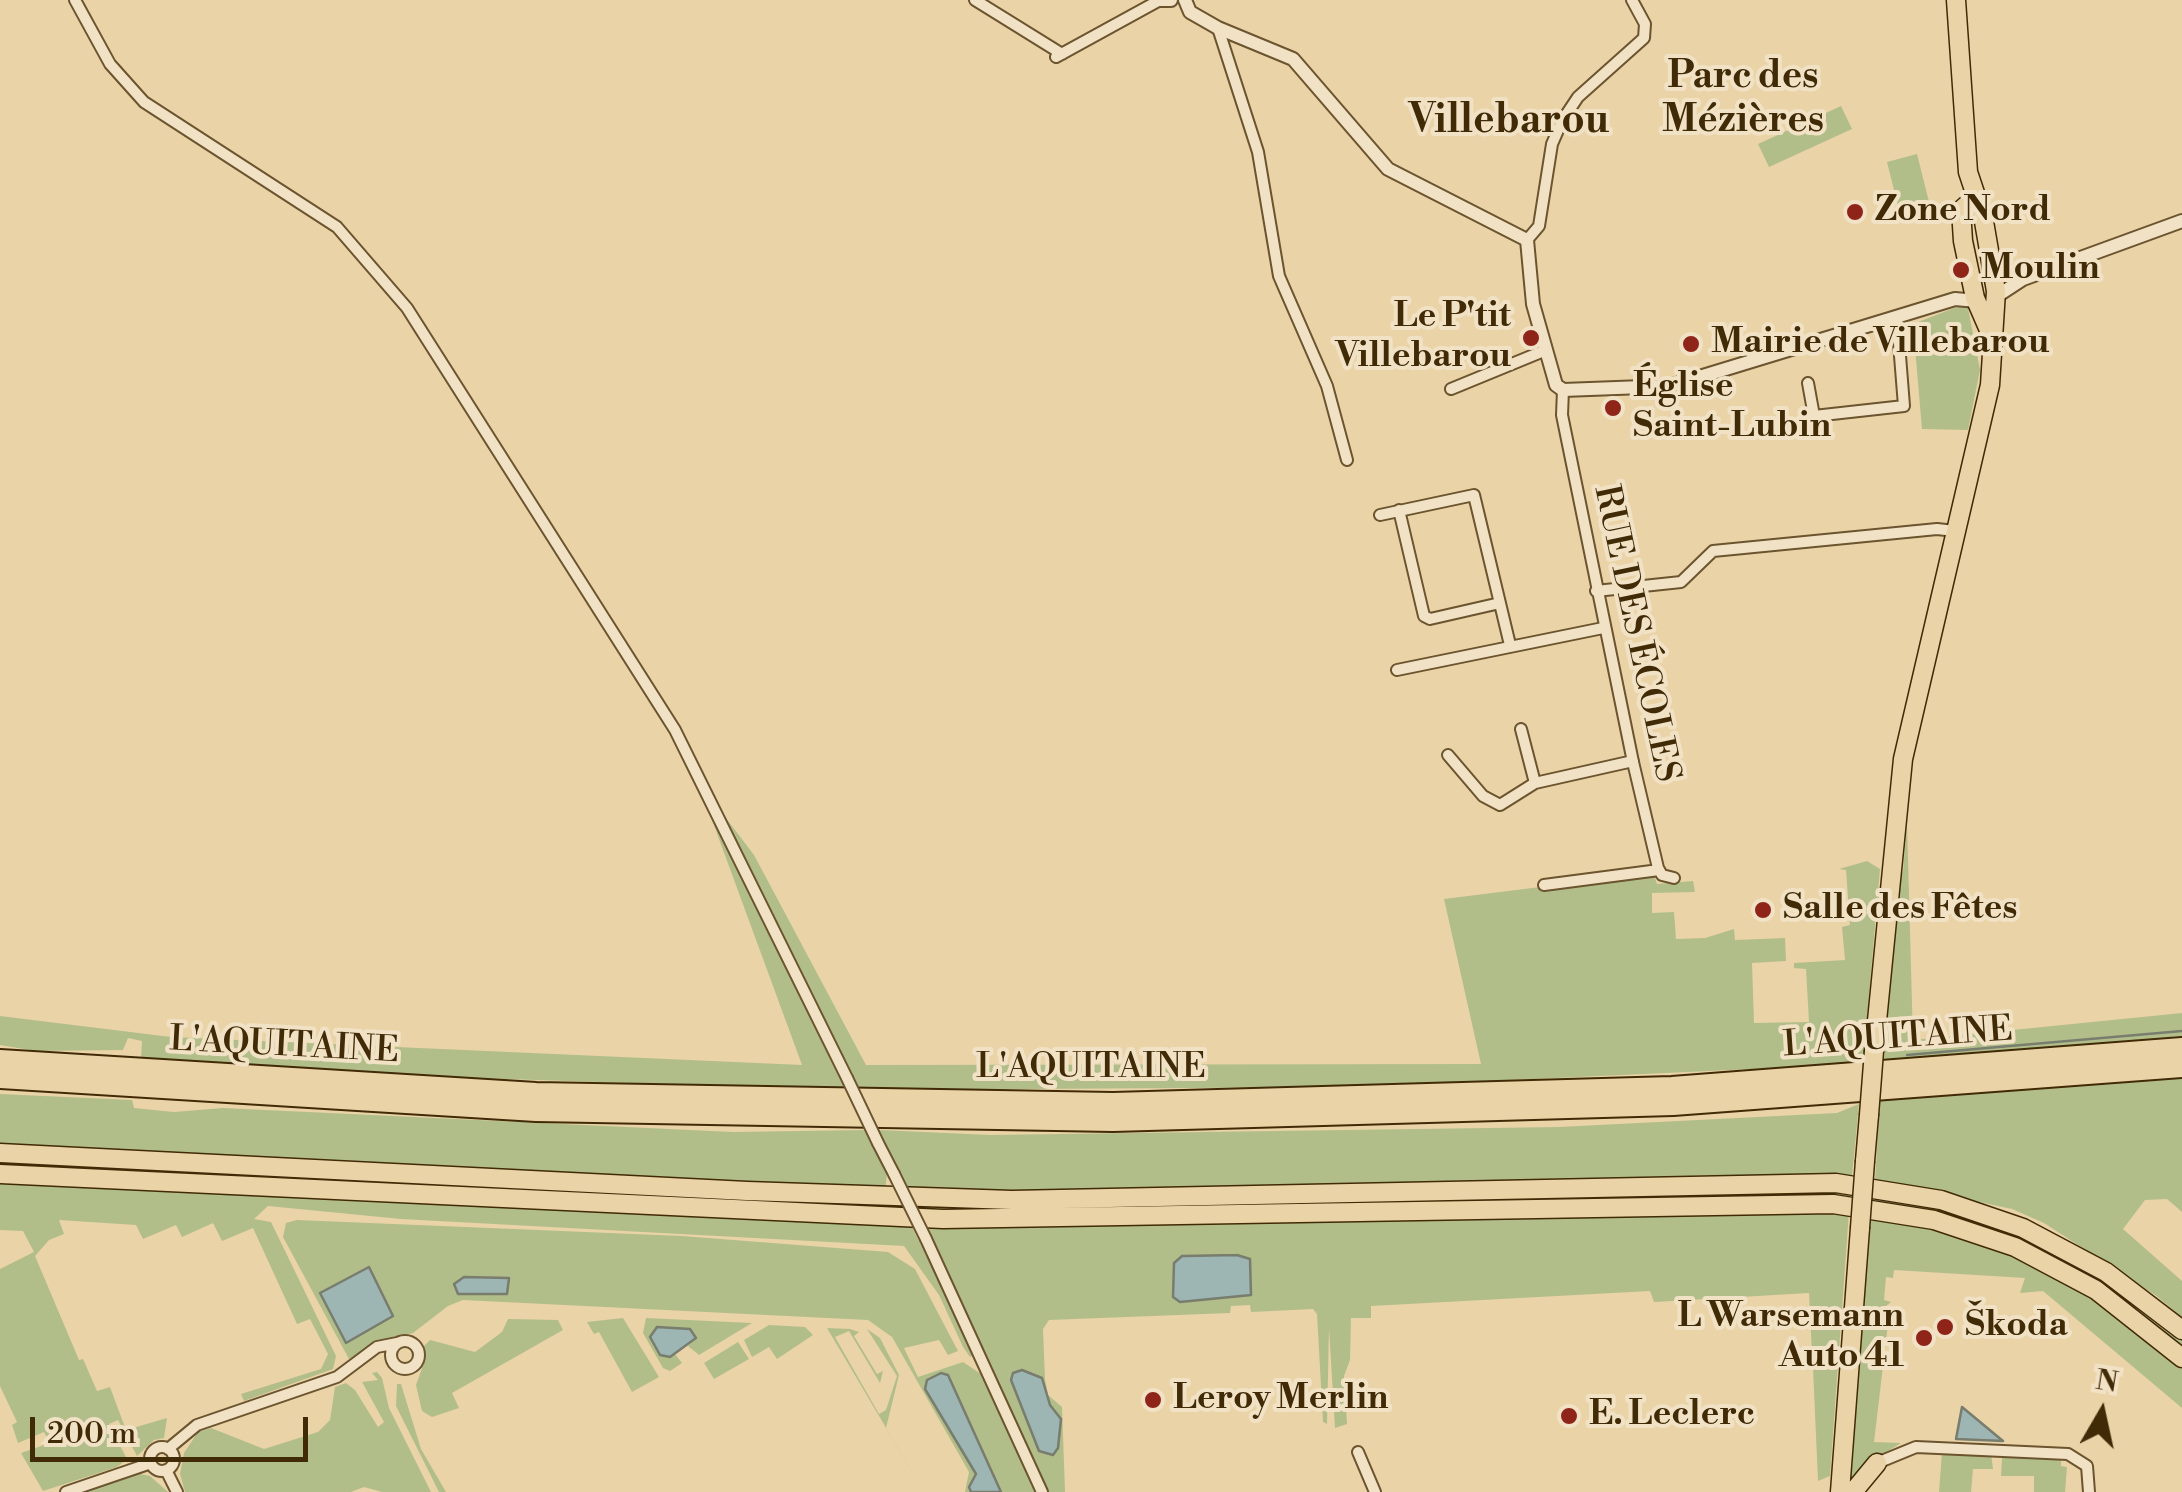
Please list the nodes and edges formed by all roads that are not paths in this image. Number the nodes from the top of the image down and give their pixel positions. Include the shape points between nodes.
1 (75, 0) edge
2 (976, 0) edge
3 (1158, 0) edge
4 (1171, 0) edge
5 (1185, 0) edge
6 (1632, 0) edge
7 (1956, 0) edge
8 (1218, 28) junction
9 (2182, 221) edge
10 (1527, 240) junction
11 (1986, 295) junction
12 (1898, 318) junction
13 (1546, 350) junction
14 (1808, 383) dead end
15 (1451, 389) dead end
16 (1563, 390) junction
17 (1347, 460) dead end
18 (1400, 510) junction
19 (1380, 515) dead end
20 (1955, 531) junction
21 (1596, 591) junction
22 (1500, 603) junction
23 (1603, 628) junction
24 (1510, 644) junction
25 (1397, 670) dead end
26 (1521, 729) dead end
27 (1448, 755) dead end
28 (1633, 761) junction
29 (1534, 783) junction
30 (1659, 870) junction
31 (1674, 878) dead end
32 (1544, 885) dead end
33 (2182, 1048) edge
34 (0, 1060) edge
35 (2182, 1067) edge
36 (0, 1078) edge
37 (0, 1153) edge
38 (0, 1174) edge
39 (2182, 1330) edge
40 (394, 1349) dead end
41 (2182, 1358) edge
42 (168, 1449) junction
43 (1358, 1452) dead end
44 (150, 1462) junction
45 (1877, 1463) joint
46 (166, 1470) junction
47 (66, 1492) edge
48 (176, 1492) edge
49 (1042, 1492) edge
50 (1376, 1492) edge
51 (1840, 1492) edge
52 (1854, 1492) edge
53 (2089, 1492) edge

1 - 49 street, bridge via 110,64 144,102 337,227 407,308 675,730 926,1239
2 - 3 street via 1059,56
3 - 4 street
5 - 8 street via 1190,12
6 - 10 street via 1645,24 1644,38 1578,97 1562,121 1540,221
7 - 11 main road via 1971,206 1961,223
8 - 10 street via 1293,60 1388,169
8 - 17 street via 1258,152 1279,276 1327,386
9 - 11 street
10 - 13 street via 1528,278
11 - 12 street
11 - 20 main road via 1992,336 1985,413
12 - 14 street via 1904,406 1814,416
12 - 16 street via 1670,386
13 - 15 street
13 - 16 street
16 - 21 street, RUE DES ÉCOLES via 1562,415
18 - 19 street
18 - 22 street via 1474,495
18 - 22 street via 1424,616
20 - 21 street via 1713,551 1680,582
20 - 51 main road, bridge via 1901,772
21 - 23 street, RUE DES ÉCOLES
22 - 24 street
23 - 24 street
23 - 28 street, RUE DES ÉCOLES
24 - 25 street
26 - 29 street
27 - 29 street via 1494,804 1512,801
28 - 29 street
28 - 30 street, RUE DES ÉCOLES
30 - 31 street
30 - 32 street
33 - 34 highway, L'AQUITAINE via 1672,1087 1131,1102 554,1094
35 - 36 highway, L'AQUITAINE via 1655,1106 1113,1121 536,1111
37 - 39 main road via 1012,1200 1742,1181 1849,1184 1941,1200 2023,1228 2106,1272
38 - 41 main road via 943,1219 1834,1204 1934,1220 2015,1247 2096,1290
40 - 42 street via 384,1344 337,1377 197,1425
42 - 44 street via 155,1450
42 - 46 street via 174,1458
43 - 50 street
44 - 46 street
44 - 47 street
45 - 52 main road
45 - 53 street via 1916,1446 2074,1456 2089,1470
46 - 48 street

